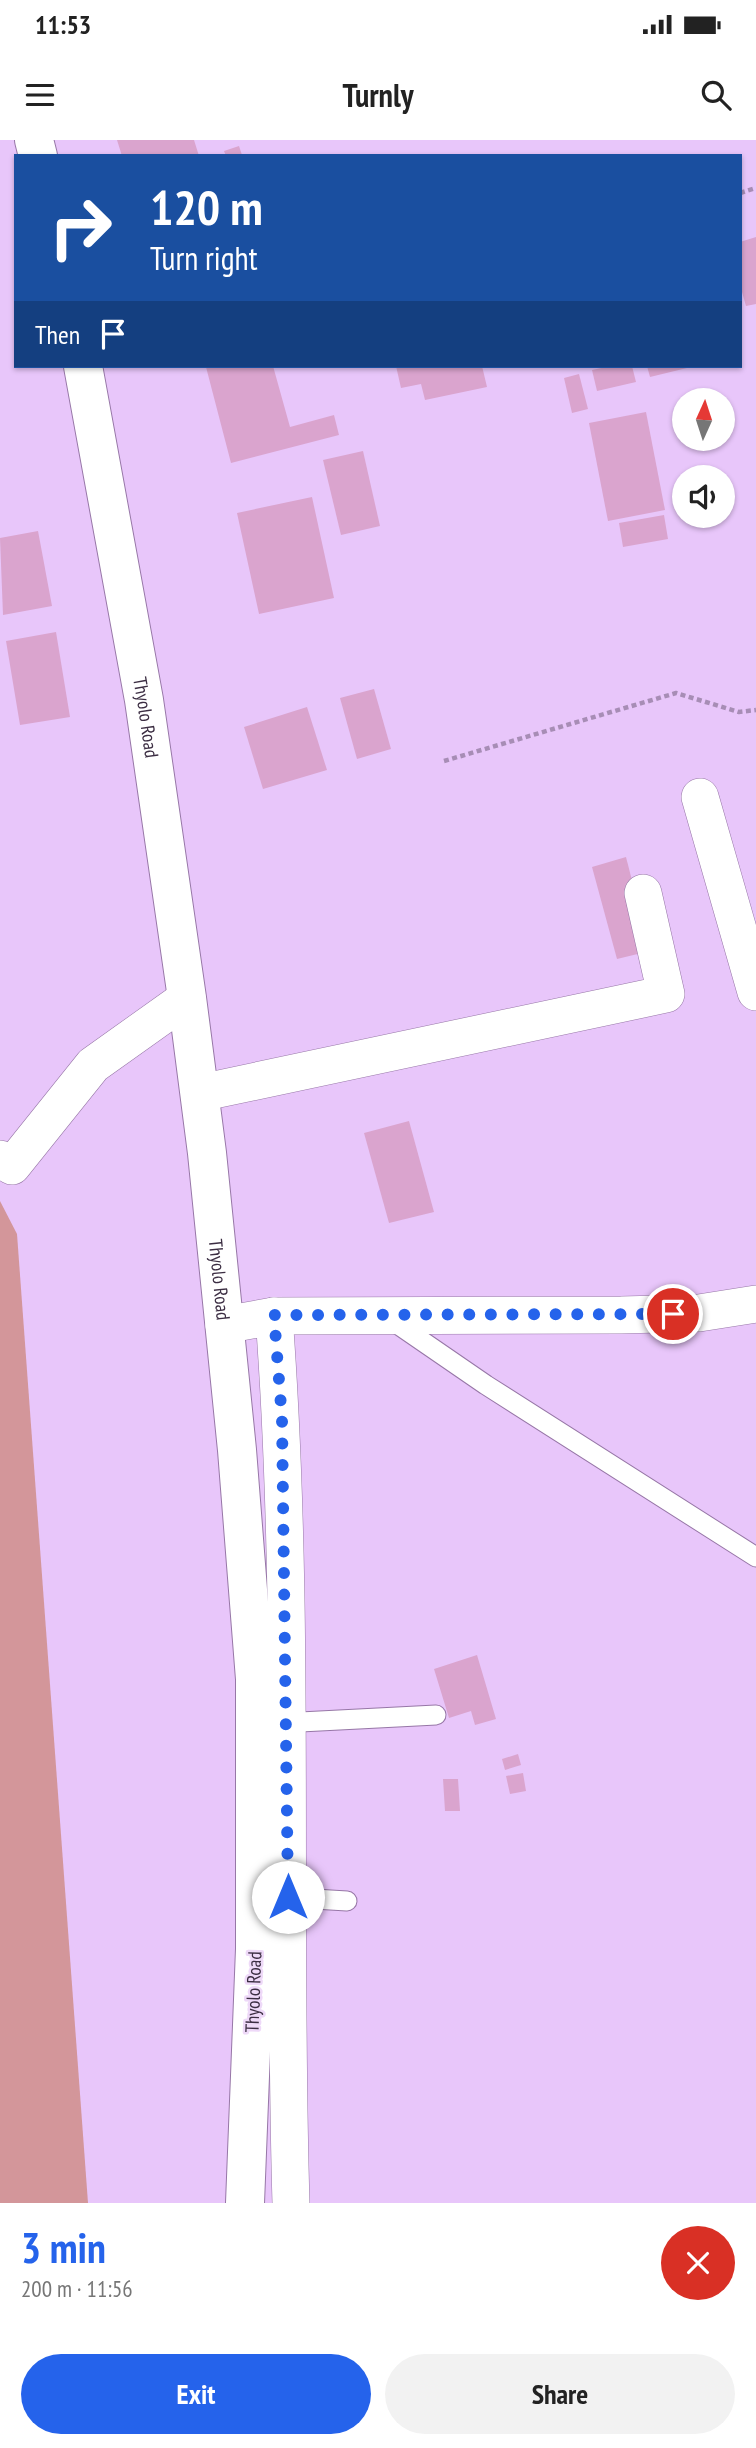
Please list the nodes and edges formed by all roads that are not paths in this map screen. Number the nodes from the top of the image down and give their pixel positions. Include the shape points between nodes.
1 (83, 368) edge
2 (700, 797) dead end
3 (643, 893) dead end
4 (756, 992) edge
5 (187, 998) junction
6 (200, 1093) junction
7 (0, 1159) edge
8 (756, 1304) edge
9 (274, 1315) junction
10 (387, 1316) junction
11 (224, 1325) junction
12 (756, 1557) edge
13 (436, 1715) dead end
14 (271, 1724) junction
15 (272, 1896) junction
16 (347, 1901) dead end
17 (245, 2203) edge
18 (291, 2203) edge

1 - 5 highway, Thyolo Road via 144,700
2 - 4 street
3 - 6 street via 666,994
5 - 6 highway, Thyolo Road
5 - 7 street via 93,1065 12,1167
6 - 11 highway, Thyolo Road
8 - 10 street via 699,1313
9 - 10 street
9 - 11 street
9 - 14 street via 282,1419
10 - 12 lane via 486,1385
11 - 14 highway, Thyolo Road via 255,1679
13 - 14 lane
14 - 15 highway, Thyolo Road
15 - 16 lane
15 - 17 highway, Thyolo Road
15 - 18 street

